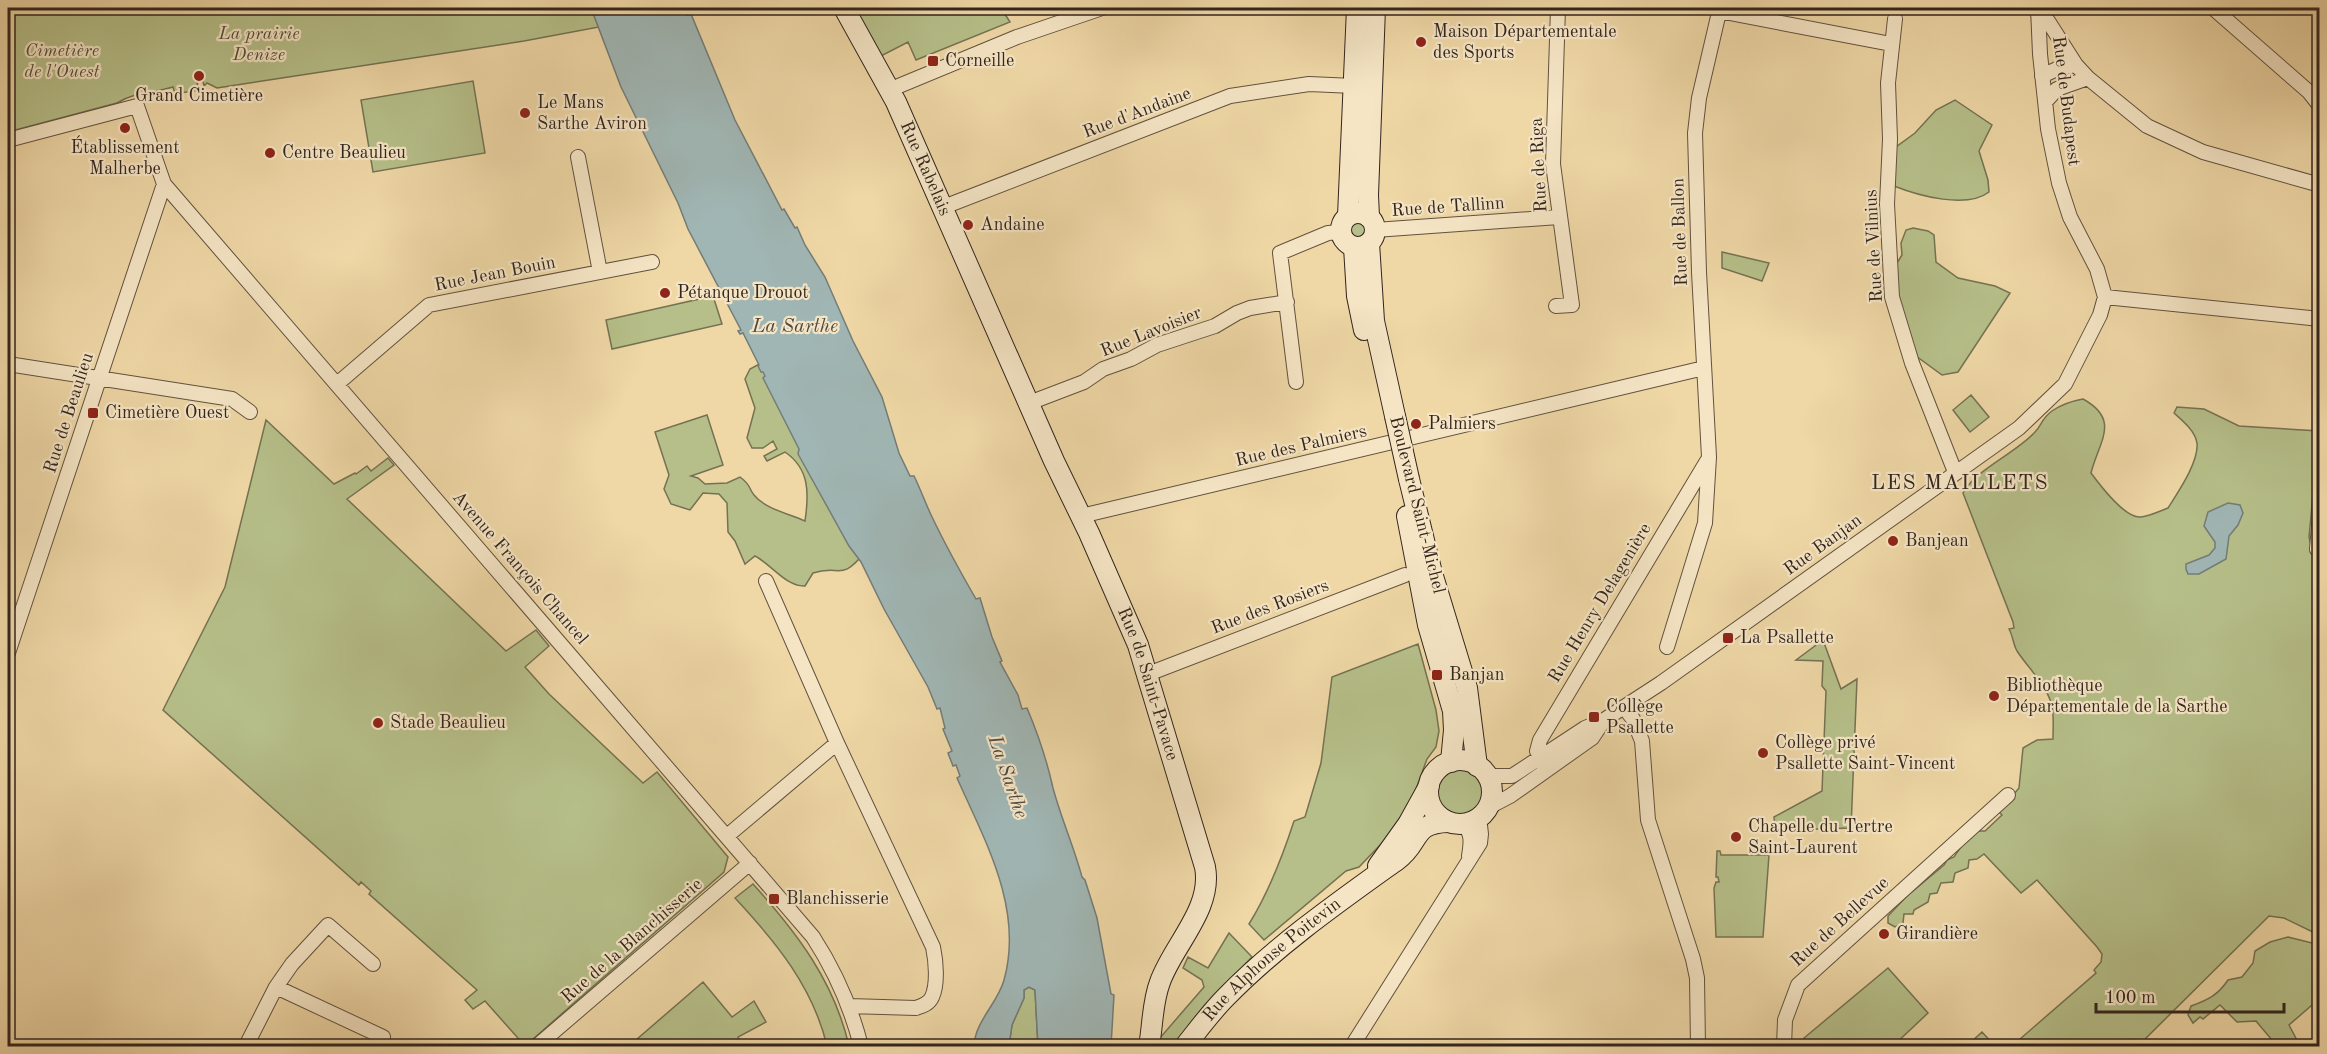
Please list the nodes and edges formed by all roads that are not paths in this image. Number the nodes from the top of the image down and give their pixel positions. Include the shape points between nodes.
1 (844, 8) edge
2 (1102, 8) edge
3 (1357, 8) edge
4 (1374, 8) edge
5 (1558, 8) edge
6 (2213, 8) edge
7 (1719, 9) edge
8 (2038, 11) edge
9 (1073, 12) edge
10 (1895, 19) dead end
11 (1891, 44) junction
12 (2076, 65) junction
13 (2042, 76) junction
14 (2088, 78) junction
15 (1354, 86) junction
16 (889, 90) junction
17 (2045, 102) junction
18 (2319, 106) edge
19 (8, 140) edge
20 (578, 157) dead end
21 (164, 184) junction
22 (2319, 185) edge
23 (941, 208) junction
24 (1559, 217) junction
25 (1345, 224) junction
26 (1367, 234) junction
27 (652, 262) dead end
28 (600, 272) junction
29 (2105, 297) junction
30 (1287, 302) junction
31 (1556, 306) dead end
32 (2319, 319) edge
33 (997, 333) joint
34 (8, 364) edge
35 (1704, 368) junction
36 (99, 379) junction
37 (1296, 382) dead end
38 (337, 384) junction
39 (1029, 403) junction
40 (250, 412) dead end
41 (1709, 458) junction
42 (1955, 472) junction
43 (1404, 480) junction
44 (2319, 514) edge
45 (1081, 516) junction
46 (2318, 550) edge
47 (1405, 575) dead end
48 (766, 581) dead end
49 (1667, 647) dead end
50 (8, 651) edge
51 (1148, 674) junction
52 (1624, 707) junction
53 (837, 743) junction
54 (1451, 762) junction
55 (1544, 764) junction
56 (1482, 771) junction
57 (1429, 786) junction
58 (2008, 795) dead end
59 (1469, 818) junction
60 (727, 836) junction
61 (750, 863) junction
62 (1367, 880) junction
63 (373, 964) dead end
64 (276, 987) junction
65 (849, 1006) junction
66 (383, 1037) dead end
67 (246, 1047) edge
68 (537, 1047) edge
69 (861, 1047) edge
70 (1149, 1047) edge
71 (1185, 1047) edge
72 (1352, 1047) edge
73 (1698, 1047) edge
74 (1784, 1047) edge

1 - 16 main road, Rue Rabelais
2 - 9 street
3 - 15 main road
4 - 26 main road, Boulevard Saint-Michel
5 - 24 street, Rue de Riga via 1553,164
6 - 18 street via 2309,92
7 - 11 street
7 - 35 street, Rue de Ballon via 1695,133
8 - 12 street
8 - 13 street, Rue de Budapest
9 - 16 street
10 - 11 street, Rue de Vilnius
11 - 42 street, Rue de Vilnius via 1887,204 1892,297 1912,363
12 - 13 street
12 - 14 street
13 - 17 street, Rue de Budapest
14 - 17 street via 2057,89
14 - 22 street via 2147,126 2203,152
15 - 23 street, Rue d'Andaine via 1310,84 1230,96
15 - 25 main road
16 - 23 main road, Rue Rabelais
17 - 29 street, Rue de Budapest via 2059,183 2070,217 2097,269
19 - 21 street, Avenue François Chancel via 137,106
20 - 28 street
21 - 36 street, Rue de Beaulieu
21 - 38 street, Avenue François Chancel
23 - 33 main road, Rue Rabelais
24 - 26 street, Rue de Tallinn
24 - 31 street, Rue de Riga via 1572,305
25 - 26 main road via 1359,213
25 - 26 main road via 1346,243
25 - 30 street via 1280,253
26 - 43 main road, Boulevard Saint-Michel via 1354,266 1357,296
27 - 28 street, Rue Jean Bouin
28 - 38 street, Rue Jean Bouin via 429,305
29 - 32 street
29 - 42 street, Rue Banjan via 2065,384 2019,428
30 - 37 street
30 - 39 street, Rue Lavoisier via 1237,312 1215,326 1157,345 1103,369 1084,382
33 - 39 main road, Rue de Saint-Pavace
34 - 36 street
35 - 41 street, Rue de Ballon
35 - 45 street, Rue des Palmiers
36 - 40 street via 232,399
36 - 50 street, Rue de Beaulieu
38 - 60 street, Avenue François Chancel
39 - 45 main road, Rue de Saint-Pavace
41 - 49 street, Rue de Ballon via 1705,523
41 - 55 street, Rue Henry Delagenière via 1540,740 1538,752
42 - 52 street, Rue Banjan
43 - 54 main road, Boulevard Saint-Michel via 1426,619 1453,711
43 - 56 main road, Boulevard Saint-Michel via 1467,688
44 - 46 street
45 - 51 main road, Rue de Saint-Pavace
47 - 51 street, Rue des Rosiers
48 - 53 street
51 - 70 main road, Rue de Saint-Pavace via 1206,875 1203,901 1160,981
52 - 55 street, Rue Banjan via 1604,720 1592,738
52 - 73 street via 1642,741 1648,819 1693,959
53 - 60 street
53 - 65 street via 933,947 937,964 932,997 926,1004 916,1008
54 - 56 main road via 1465,761
54 - 57 main road via 1436,771
55 - 56 street, Rue Banjan via 1512,776
55 - 59 street, Rue Banjan
56 - 59 main road via 1491,794
57 - 59 main road via 1431,807 1439,816
57 - 62 main road, Rue Alphonse Poitevin via 1408,824
58 - 74 street, Rue de Bellevue via 1798,985 1785,1020
59 - 62 main road, Rue Alphonse Poitevin via 1431,822 1400,858
59 - 72 street via 1468,861
60 - 61 street, Avenue François Chancel
61 - 65 street, Avenue François Chancel via 813,937 832,966
61 - 68 street, Rue de la Blanchisserie
62 - 71 main road, Rue Alphonse Poitevin via 1264,960 1224,999
63 - 64 street via 328,925
64 - 66 street
64 - 67 street
65 - 69 street, Avenue François Chancel

